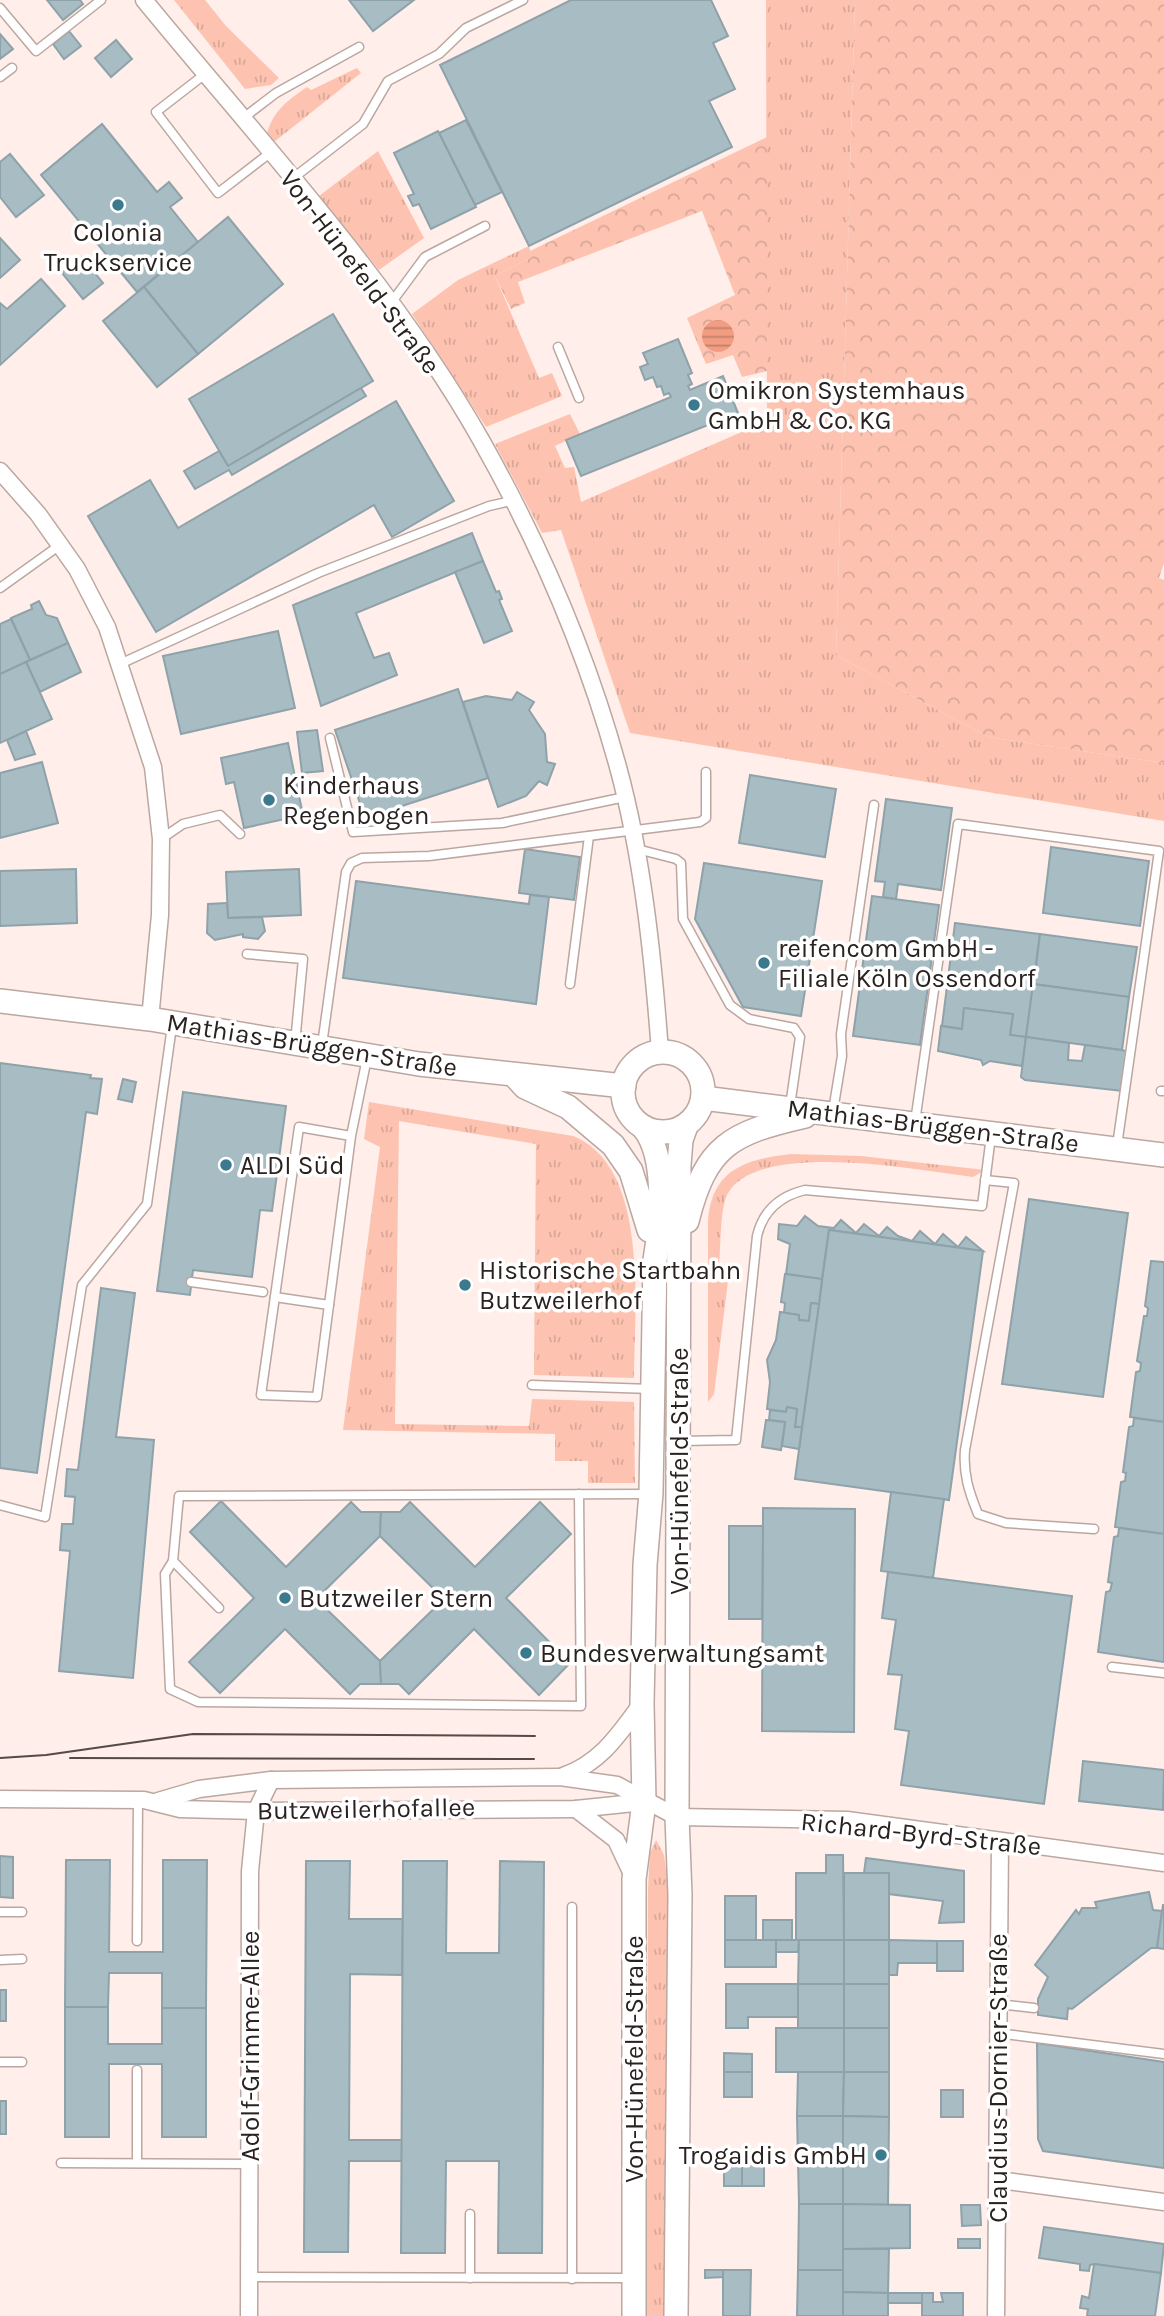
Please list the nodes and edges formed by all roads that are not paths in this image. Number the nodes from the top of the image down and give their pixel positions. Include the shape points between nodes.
1 (101, 0) edge
2 (144, 0) edge
3 (523, 0) edge
4 (0, 8) edge
5 (359, 47) dead end
6 (12, 68) dead end
7 (205, 74) junction
8 (0, 78) edge
9 (242, 119) junction
10 (270, 153) junction
11 (292, 180) junction
12 (485, 226) dead end
13 (390, 303) junction
14 (558, 347) dead end
15 (579, 398) dead end
16 (0, 471) edge
17 (512, 501) junction
18 (60, 545) junction
19 (0, 588) edge
20 (120, 664) junction
21 (330, 738) dead end
22 (706, 772) dead end
23 (625, 797) junction
24 (874, 805) dead end
25 (631, 830) junction
26 (240, 834) dead end
27 (589, 836) junction
28 (161, 839) junction
29 (634, 848) junction
30 (247, 954) dead end
31 (570, 984) dead end
32 (0, 1000) edge
33 (162, 1021) junction
34 (295, 1043) junction
35 (321, 1047) junction
36 (660, 1052) junction
37 (368, 1055) junction
38 (514, 1075) junction
39 (624, 1086) junction
40 (703, 1098) junction
41 (789, 1109) junction
42 (829, 1114) junction
43 (915, 1124) junction
44 (686, 1126) junction
45 (643, 1127) junction
46 (991, 1133) junction
47 (351, 1136) junction
48 (1116, 1149) junction
49 (1164, 1155) edge
50 (985, 1180) junction
51 (655, 1260) junction
52 (191, 1283) dead end
53 (679, 1287) junction
54 (263, 1292) dead end
55 (275, 1297) junction
56 (329, 1306) junction
57 (532, 1385) dead end
58 (654, 1390) junction
59 (680, 1441) junction
60 (652, 1493) junction
61 (579, 1494) junction
62 (0, 1505) edge
63 (1094, 1529) dead end
64 (173, 1561) junction
65 (219, 1608) dead end
66 (1112, 1667) dead end
67 (1164, 1673) edge
68 (642, 1703) junction
69 (561, 1777) junction
70 (271, 1780) junction
71 (0, 1799) edge
72 (138, 1800) junction
73 (158, 1801) junction
74 (644, 1802) junction
75 (576, 1809) junction
76 (256, 1811) junction
77 (677, 1817) junction
78 (1000, 1841) junction
79 (1164, 1863) edge
80 (634, 1879) junction
81 (572, 1907) dead end
82 (0, 1912) edge
83 (22, 1912) dead end
84 (136, 1941) dead end
85 (22, 1959) dead end
86 (0, 1960) edge
87 (998, 2004) junction
88 (1034, 2008) dead end
89 (997, 2033) junction
90 (1164, 2054) edge
91 (0, 2062) edge
92 (22, 2062) dead end
93 (137, 2070) dead end
94 (61, 2163) dead end
95 (137, 2163) junction
96 (250, 2164) junction
97 (999, 2180) junction
98 (1164, 2202) edge
99 (470, 2214) dead end
100 (249, 2277) junction
101 (470, 2278) junction
102 (634, 2278) junction
103 (572, 2279) junction
104 (249, 2316) edge
105 (634, 2316) edge
106 (676, 2316) edge
107 (996, 2316) edge

1 - 4 lane via 36,51
2 - 7 street, Von-Hünefeld-Straße
3 - 11 lane via 466,28 439,54 388,81 363,124
5 - 9 lane via 276,93
6 - 8 lane
7 - 9 street, Von-Hünefeld-Straße
7 - 10 lane via 156,112 218,193
9 - 10 street, Von-Hünefeld-Straße
10 - 11 street, Von-Hünefeld-Straße
11 - 13 street, Von-Hünefeld-Straße
12 - 13 lane via 425,257
13 - 17 street, Von-Hünefeld-Straße via 480,439
14 - 15 lane
16 - 18 street
17 - 20 lane via 318,573
17 - 23 street, Von-Hünefeld-Straße via 583,663
18 - 19 lane
18 - 20 street via 107,627
20 - 28 street via 153,767
21 - 23 lane via 353,832 502,823
22 - 25 lane via 706,818
23 - 25 street, Von-Hünefeld-Straße
24 - 42 lane via 841,1034 842,1056
25 - 27 lane
25 - 29 street, Von-Hünefeld-Straße
26 - 28 lane via 220,815 183,824
27 - 31 lane
27 - 35 lane via 429,856 362,858 351,863
28 - 33 street
29 - 36 street, Von-Hünefeld-Straße via 650,939
29 - 41 lane via 681,863 683,919 730,1005 749,1019 794,1028 800,1037
30 - 34 lane via 303,959
32 - 33 street, Mathias-Brüggen-Straße
33 - 34 street, Mathias-Brüggen-Straße
33 - 62 lane via 147,1204 82,1285 45,1517
34 - 35 street, Mathias-Brüggen-Straße
35 - 37 street, Mathias-Brüggen-Straße
36 - 39 street via 638,1060
36 - 40 street via 694,1065
37 - 38 street, Mathias-Brüggen-Straße
37 - 47 lane
38 - 39 street, Mathias-Brüggen-Straße
38 - 51 street via 525,1087 583,1117 622,1157 641,1194
39 - 45 street via 623,1102
40 - 41 street, Mathias-Brüggen-Straße
40 - 44 street
41 - 42 street, Mathias-Brüggen-Straße
42 - 43 street, Mathias-Brüggen-Straße
42 - 53 street via 788,1119 754,1130 710,1160 691,1205
43 - 46 street, Mathias-Brüggen-Straße
43 - 48 lane via 958,824 1159,851
44 - 45 street via 658,1132
44 - 53 street, Von-Hünefeld-Straße via 679,1153
45 - 51 street, Von-Hünefeld-Straße via 651,1136 658,1165
46 - 48 street, Mathias-Brüggen-Straße
46 - 50 lane
47 - 55 lane via 299,1128
47 - 56 lane
48 - 49 street, Mathias-Brüggen-Straße
50 - 59 lane via 982,1206 805,1190 779,1201 760,1222 757,1236 736,1440
50 - 63 lane via 1014,1184 965,1450 967,1486 978,1514 1006,1523
51 - 58 street, Von-Hünefeld-Straße
52 - 54 lane
53 - 59 street, Von-Hünefeld-Straße
55 - 56 lane
55 - 56 lane via 261,1395 317,1397
57 - 58 lane
58 - 60 street, Von-Hünefeld-Straße
59 - 77 street, Von-Hünefeld-Straße
60 - 61 lane
60 - 68 street, Von-Hünefeld-Straße via 645,1564
61 - 64 lane via 179,1496
61 - 64 lane via 581,1706 198,1702 184,1698 170,1689 167,1670 165,1574
64 - 65 lane
66 - 67 lane
68 - 69 street, Butzweilerhofallee via 610,1748 582,1769
68 - 74 street, Von-Hünefeld-Straße
69 - 70 street, Butzweilerhofallee
69 - 74 street, Butzweilerhofallee via 617,1785
70 - 73 street, Butzweilerhofallee via 199,1789
70 - 76 street, Adolf-Grimme-Allee
71 - 72 street, Butzweilerhofallee
72 - 73 street, Butzweilerhofallee
72 - 84 lane
73 - 76 street, Butzweilerhofallee via 180,1808
74 - 75 street, Butzweilerhofallee
74 - 77 street
74 - 80 street, Von-Hünefeld-Straße
75 - 76 street, Butzweilerhofallee
75 - 80 street via 616,1840
76 - 96 street, Adolf-Grimme-Allee via 250,1871
77 - 78 street, Richard-Byrd-Straße via 847,1820
77 - 106 street, Von-Hünefeld-Straße
78 - 79 street, Richard-Byrd-Straße
78 - 87 street, Claudius-Dornier-Straße
80 - 102 street, Von-Hünefeld-Straße
81 - 103 lane
82 - 83 lane
85 - 86 lane
87 - 88 lane
87 - 89 street, Claudius-Dornier-Straße
89 - 90 lane
89 - 97 street, Claudius-Dornier-Straße
91 - 92 lane
93 - 95 lane
94 - 95 lane
95 - 96 lane
96 - 100 street, Adolf-Grimme-Allee
97 - 98 street
97 - 107 street, Claudius-Dornier-Straße
99 - 101 lane
100 - 101 lane
100 - 104 street, Adolf-Grimme-Allee
101 - 103 lane
102 - 103 lane
102 - 105 street, Von-Hünefeld-Straße

